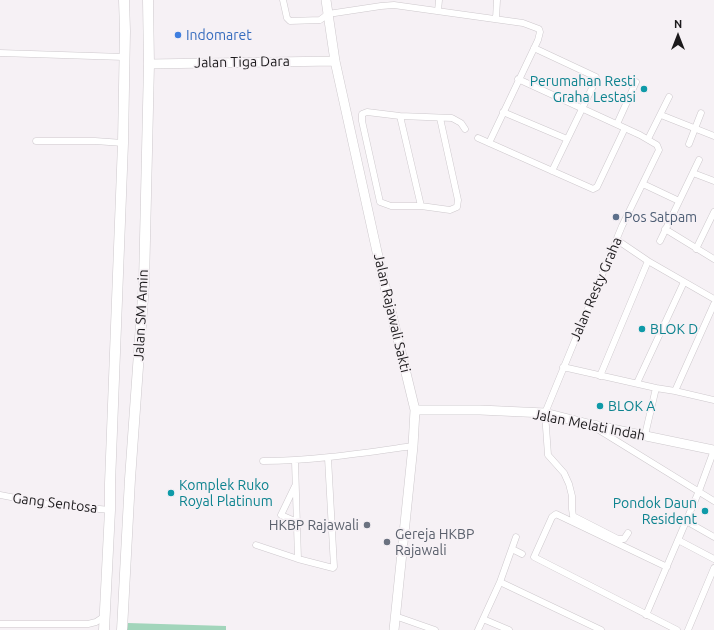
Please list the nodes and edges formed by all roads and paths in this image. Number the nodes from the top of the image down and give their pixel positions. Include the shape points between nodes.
1 (124, 0) edge
2 (148, 0) edge
3 (283, 0) edge
4 (326, 0) edge
5 (439, 0) edge
6 (497, 0) edge
7 (438, 11) junction
8 (328, 14) junction
9 (496, 19) junction
10 (534, 48) junction
11 (0, 53) edge
12 (124, 57) junction
13 (335, 61) junction
14 (149, 64) junction
15 (518, 79) junction
16 (636, 82) dead end
17 (669, 97) dead end
18 (582, 108) junction
19 (503, 112) junction
20 (701, 113) dead end
21 (661, 115) junction
22 (400, 116) junction
23 (440, 118) junction
24 (617, 124) junction
25 (625, 128) junction
26 (465, 129) dead end
27 (695, 129) junction
28 (714, 136) edge
29 (478, 138) dead end
30 (648, 139) junction
31 (567, 140) junction
32 (36, 141) dead end
33 (123, 143) junction
34 (489, 143) junction
35 (689, 144) dead end
36 (699, 160) dead end
37 (372, 165) junction
38 (359, 168) junction
39 (552, 171) junction
40 (693, 173) junction
41 (714, 181) edge
42 (643, 184) junction
43 (679, 201) junction
44 (421, 206) junction
45 (714, 212) edge
46 (665, 229) junction
47 (617, 240) junction
48 (660, 241) dead end
49 (696, 248) junction
50 (714, 259) edge
51 (648, 261) junction
52 (684, 282) junction
53 (714, 299) edge
54 (714, 304) edge
55 (563, 367) junction
56 (600, 376) junction
57 (637, 383) junction
58 (656, 388) junction
59 (675, 391) junction
60 (713, 398) edge
61 (415, 410) junction
62 (545, 413) junction
63 (588, 424) junction
64 (644, 435) junction
65 (413, 446) junction
66 (714, 450) edge
67 (328, 458) junction
68 (262, 461) dead end
69 (295, 461) junction
70 (296, 484) junction
71 (699, 491) junction
72 (0, 495) edge
73 (714, 501) edge
74 (110, 510) junction
75 (686, 521) junction
76 (297, 522) junction
77 (628, 533) dead end
78 (516, 537) dead end
79 (714, 537) edge
80 (678, 540) junction
81 (256, 545) dead end
82 (512, 549) junction
83 (522, 554) dead end
84 (298, 559) junction
85 (714, 559) edge
86 (667, 567) junction
87 (714, 568) edge
88 (500, 582) junction
89 (646, 615) junction
90 (105, 616) junction
91 (395, 616) junction
92 (483, 619) junction
93 (0, 624) edge
94 (104, 630) edge
95 (122, 630) edge
96 (394, 630) edge
97 (435, 630) edge
98 (478, 630) edge
99 (509, 630) edge
100 (601, 630) edge
101 (677, 630) edge
102 (688, 630) edge

1 - 12 main road, Jalan SM Amin
2 - 14 main road, Jalan SM Amin
3 - 8 street via 290,21 320,20
4 - 8 main road, Jalan Rajawali Sakti
5 - 7 street
6 - 9 street
7 - 8 street via 394,5
7 - 9 street
8 - 13 main road, Jalan Rajawali Sakti
9 - 10 street via 523,23 539,29 540,34
10 - 15 street
10 - 18 street via 596,77
11 - 12 street
12 - 33 main road, Jalan SM Amin
13 - 14 main road, Jalan Tiga Dara
13 - 38 main road, Jalan Rajawali Sakti
14 - 95 main road, Jalan SM Amin via 144,283
15 - 18 street
15 - 19 street
16 - 24 street
17 - 21 street
18 - 24 street
18 - 31 street
19 - 31 street
19 - 34 street
20 - 27 street
21 - 27 street
21 - 30 street
22 - 23 street
22 - 37 street via 367,112 362,114
22 - 44 street
23 - 26 street via 457,120
23 - 44 street via 458,204 450,210
24 - 25 street
25 - 30 street
25 - 39 street via 595,189
27 - 28 street
27 - 35 street
29 - 34 street
30 - 42 street, Jalan Resty Graha via 658,145 659,150
31 - 39 street
32 - 33 street
33 - 74 main road, Jalan SM Amin
34 - 39 street
36 - 40 street
37 - 38 street
37 - 44 street via 380,202 391,206
38 - 61 main road, Jalan Rajawali Sakti
40 - 41 street
40 - 43 street
42 - 43 street
42 - 47 street, Jalan Resty Graha
43 - 46 street
45 - 49 street
46 - 48 street
46 - 49 street
47 - 51 street
47 - 55 street, Jalan Resty Graha
49 - 50 street
51 - 52 street
51 - 56 street
52 - 53 street
52 - 57 street
54 - 59 street
55 - 56 street
55 - 62 street, Jalan Resty Graha
56 - 57 street
57 - 58 street
58 - 59 street
58 - 64 street
59 - 60 street
61 - 62 main road, Jalan Melati Indah
61 - 65 main road, Jalan Rajawali Sakti
62 - 63 main road, Jalan Melati Indah
62 - 77 street via 548,455 569,484 573,516 618,539 624,539
63 - 64 main road, Jalan Melati Indah
63 - 71 street
64 - 66 main road, Jalan Melati Indah
65 - 67 street
65 - 91 main road, Jalan Rajawali Sakti
66 - 71 street
67 - 69 street
67 - 84 street via 334,566 333,568
68 - 69 street
69 - 70 street
70 - 76 street
70 - 76 street via 281,515
71 - 73 street
71 - 75 street
72 - 74 street, Gang Sentosa via 47,504
74 - 90 main road, Jalan SM Amin
75 - 79 street
75 - 80 street
76 - 84 street
78 - 82 street
80 - 85 street
80 - 86 street
81 - 84 street
82 - 83 street
82 - 88 street
86 - 89 street
86 - 89 street via 556,514 552,517 534,557
87 - 102 street
88 - 92 street
88 - 100 street
89 - 101 street
90 - 93 street via 88,624
90 - 94 main road, Jalan SM Amin
91 - 96 main road, Jalan Rajawali Sakti
91 - 97 street
92 - 98 street
92 - 99 street

